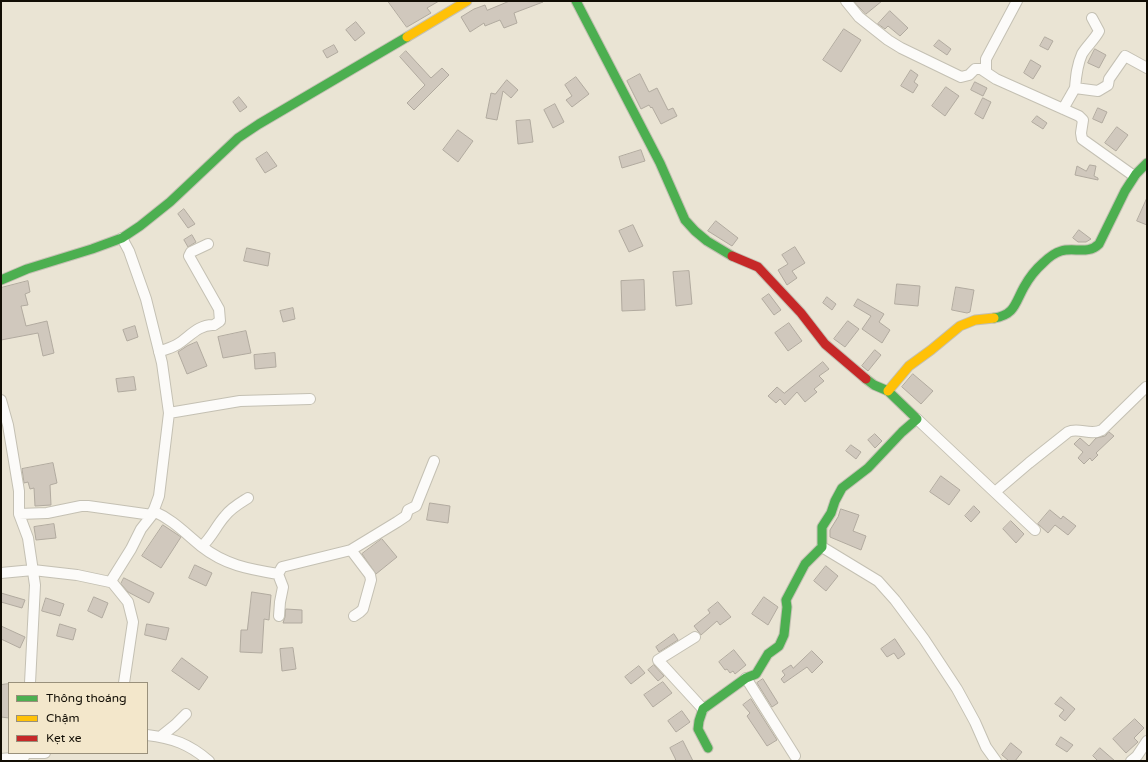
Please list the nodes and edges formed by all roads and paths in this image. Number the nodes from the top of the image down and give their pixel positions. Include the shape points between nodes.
1 (467, 1) edge
2 (576, 1) edge
3 (846, 1) edge
4 (1017, 1) edge
5 (1092, 18) dead end
6 (1147, 68) edge
7 (986, 72) junction
8 (1075, 88) junction
9 (1063, 109) junction
10 (1147, 163) edge
11 (1134, 176) junction
12 (122, 238) junction
13 (208, 244) dead end
14 (1, 280) edge
15 (159, 352) junction
16 (1146, 387) edge
17 (888, 392) junction
18 (310, 399) dead end
19 (1, 400) edge
20 (169, 413) junction
21 (917, 419) junction
22 (434, 461) dead end
23 (995, 492) junction
24 (248, 498) dead end
25 (153, 513) junction
26 (19, 514) junction
27 (1036, 530) dead end
28 (202, 546) junction
29 (822, 547) junction
30 (351, 550) junction
31 (33, 570) junction
32 (1, 573) edge
33 (278, 574) junction
34 (111, 582) junction
35 (279, 616) dead end
36 (354, 616) dead end
37 (695, 637) dead end
38 (746, 678) junction
39 (30, 682) edge
40 (124, 682) edge
41 (703, 709) junction
42 (186, 714) dead end
43 (148, 736) edge
44 (160, 737) junction
45 (1147, 741) edge
46 (708, 748) dead end
47 (38, 754) edge
48 (24, 756) edge
49 (795, 756) dead end
50 (1, 759) edge
51 (209, 761) edge
52 (996, 761) edge
53 (1131, 761) edge

1 - 12 street via 238,138 170,202
2 - 17 street via 660,163 684,220 708,241 731,256 758,267 801,313 825,344 861,376
3 - 7 street via 859,17 901,48 961,77 969,75 975,69
4 - 7 street via 986,59
5 - 8 street via 1099,31 1083,53 1076,70
6 - 8 street via 1125,56 1109,79 1108,85 1098,91
7 - 9 street
8 - 9 street
9 - 11 street via 1083,120 1081,136 1085,142
10 - 11 street
11 - 17 street via 1100,244 1094,248 1065,249 1054,254 1037,269 1010,313 971,321 958,328 909,366
12 - 14 street via 27,268
12 - 15 street via 146,299
13 - 15 street via 191,252 189,256 219,309 220,321 199,329 176,345
15 - 20 street
16 - 23 street via 1102,430 1070,431
17 - 21 street
18 - 20 street via 240,401
19 - 26 street via 8,425 19,491
20 - 25 street via 159,496
21 - 23 street
21 - 29 street via 868,468 842,488 822,528
22 - 30 street via 416,506 408,510 406,516
23 - 27 street
24 - 28 street via 225,516
25 - 26 street via 81,506 47,513
25 - 28 street via 168,519
25 - 34 street via 141,528
26 - 31 street via 28,538
28 - 33 street via 239,566
29 - 38 street via 805,564 786,600 785,629 779,646 768,654 756,674
29 - 52 street via 878,581 895,600 957,689 986,747
30 - 33 street via 282,567
30 - 36 street via 371,580 363,609
31 - 32 street
31 - 34 street
31 - 39 street via 35,585
33 - 35 street via 283,587
34 - 40 street via 128,602 134,622
37 - 41 street via 658,660
38 - 41 street
38 - 49 street
41 - 46 street via 697,728
42 - 44 street
43 - 44 street
44 - 51 street via 178,741
45 - 53 street
47 - 48 street
48 - 50 street

